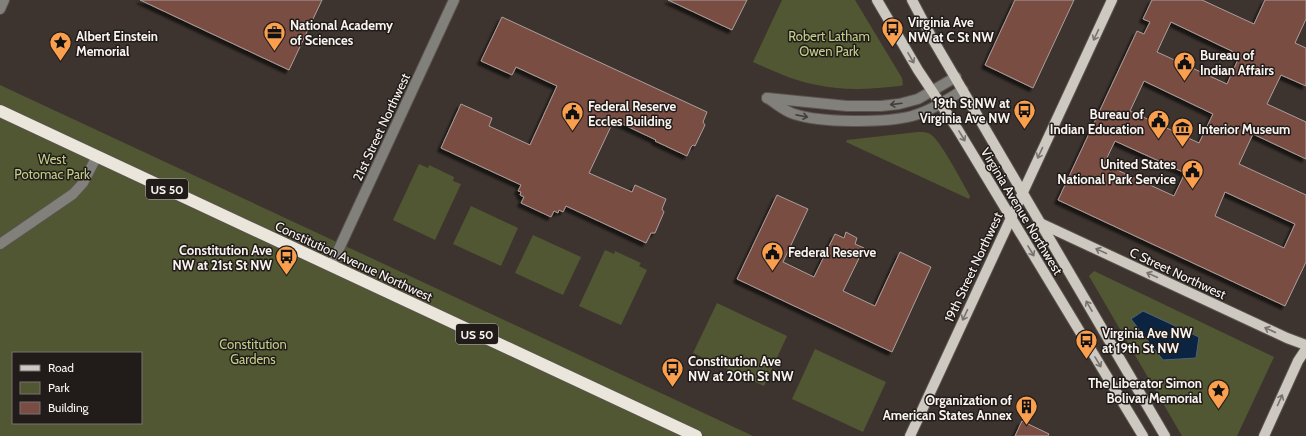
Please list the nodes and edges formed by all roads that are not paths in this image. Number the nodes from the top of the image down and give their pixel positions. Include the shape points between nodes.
1 (4, 0) edge
2 (454, 0) edge
3 (877, 0) edge
4 (912, 0) edge
5 (1112, 0) edge
6 (0, 9) edge
7 (956, 77) junction
8 (963, 90) junction
9 (932, 91) junction
10 (940, 103) junction
11 (0, 111) edge
12 (97, 156) junction
13 (1023, 191) junction
14 (1011, 217) junction
15 (1040, 223) junction
16 (0, 244) edge
17 (331, 266) junction
18 (1306, 345) edge
19 (1306, 349) edge
20 (696, 436) edge
21 (910, 436) edge
22 (1142, 436) edge
23 (1165, 436) edge
24 (1264, 436) edge

1 - 6 street
2 - 17 street, 21st Street Northwest
3 -> 9 main road, Virginia Avenue Northwest
4 - 7 main road, Virginia Avenue Northwest
5 -> 13 main road, 19th Street Northwest
7 - 8 main road, Virginia Avenue Northwest
7 - 9 street
8 - 10 street
8 - 13 main road, Virginia Avenue Northwest
9 - 10 main road, Virginia Avenue Northwest
9 -> 10 street via 907,103 880,106 830,105 767,98 793,114 854,120 886,120 912,116
10 -> 14 main road, Virginia Avenue Northwest
11 - 12 highway, Constitution Avenue Northwest / US 50
12 - 16 street via 73,194
12 - 17 highway, Constitution Avenue Northwest / US 50
13 - 14 main road, 19th Street Northwest
13 - 15 main road, Virginia Avenue Northwest
14 -> 21 main road, 19th Street Northwest
14 -> 22 main road, Virginia Avenue Northwest
18 -> 15 main road, C Street Northwest
23 -> 15 main road, Virginia Avenue Northwest
17 - 20 highway, Constitution Avenue Northwest / US 50
24 -> 19 main road

